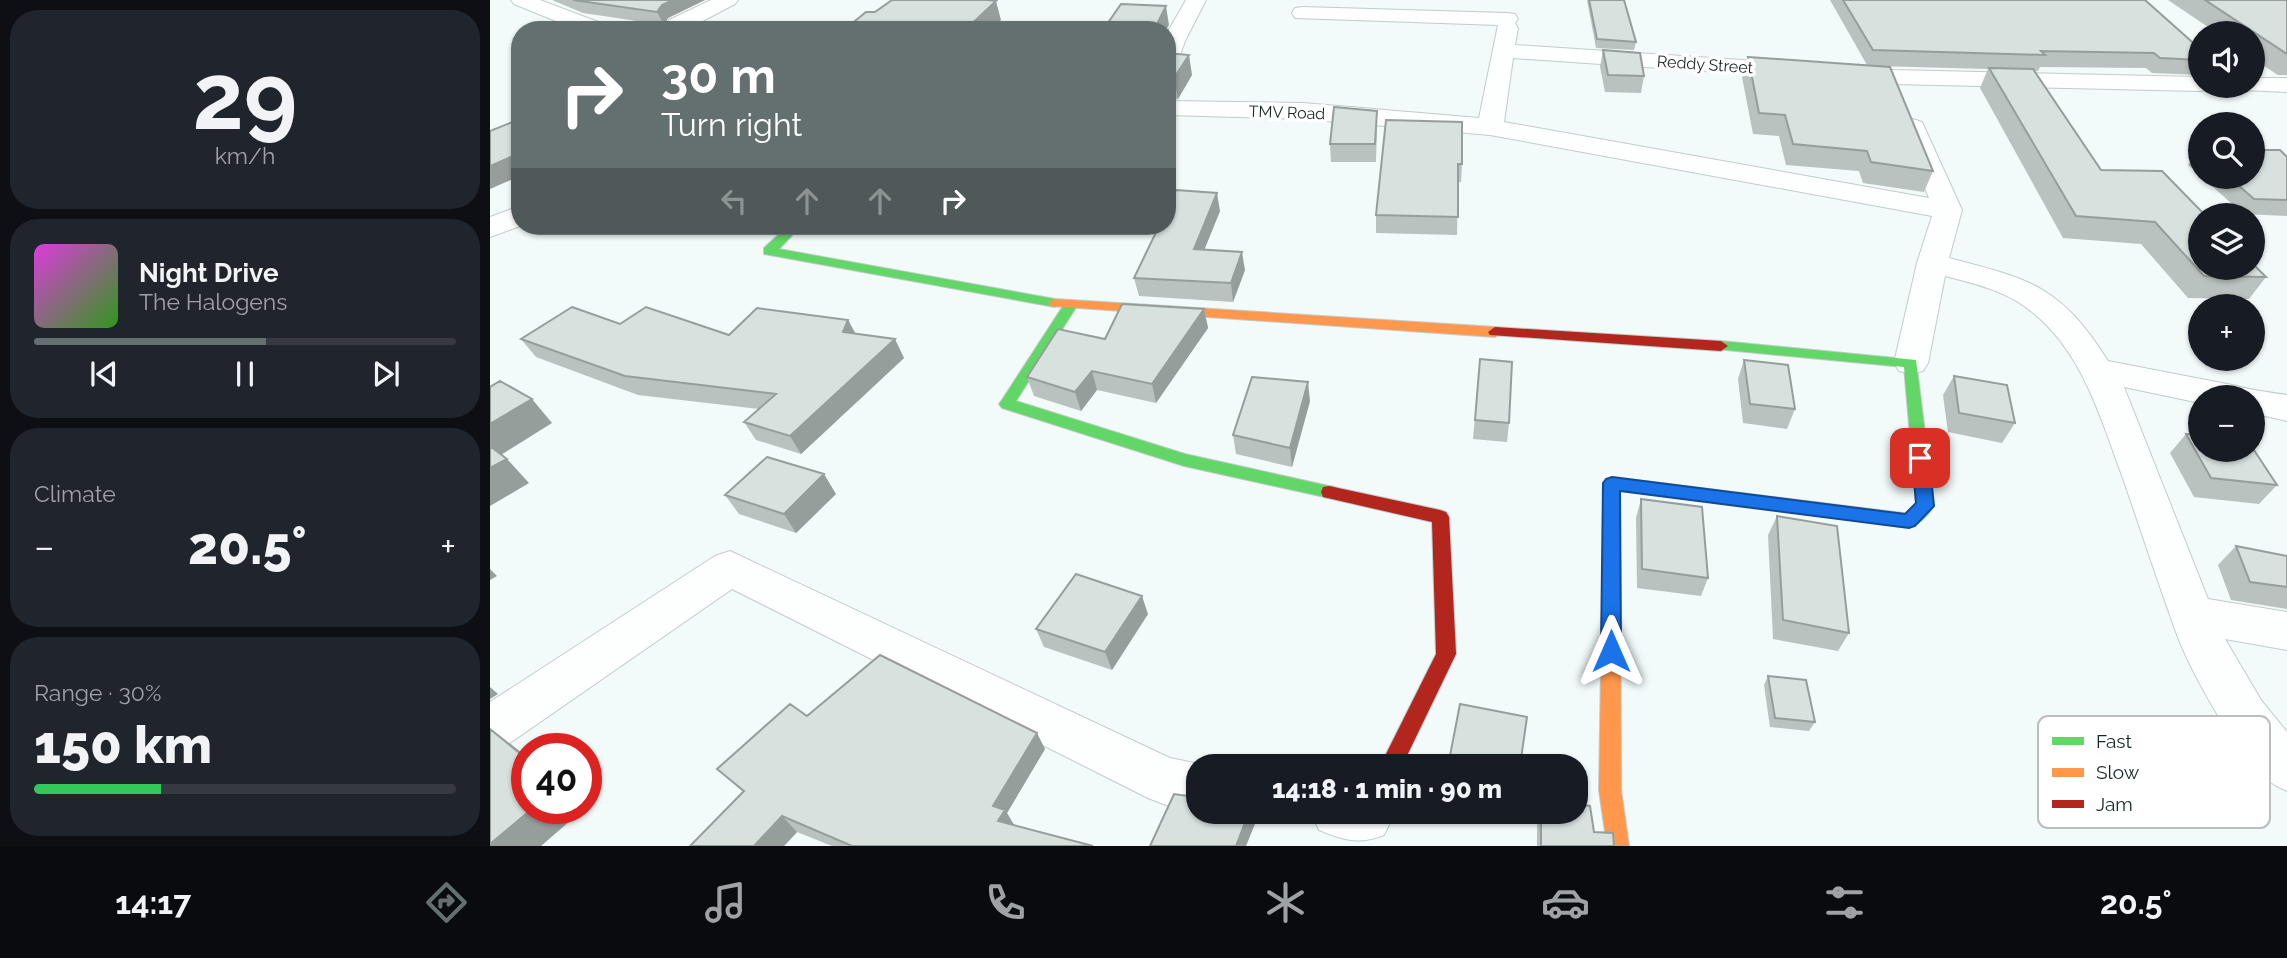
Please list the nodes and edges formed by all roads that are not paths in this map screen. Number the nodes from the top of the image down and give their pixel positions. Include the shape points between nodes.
1 (521, 0) edge
2 (728, 0) edge
3 (1196, 0) edge
4 (1303, 13) dead end
5 (574, 21) edge
6 (685, 21) edge
7 (1507, 27) edge
8 (1381, 36) dead end
9 (1176, 37) edge
10 (1893, 77) junction
11 (2188, 83) edge
12 (2265, 85) edge
13 (2287, 85) edge
14 (1176, 108) edge
15 (1490, 127) junction
16 (1948, 210) junction
17 (511, 219) edge
18 (490, 228) edge
19 (786, 235) edge
20 (1932, 263) junction
21 (1070, 306) junction
22 (1911, 363) junction
23 (2096, 370) junction
24 (2188, 388) edge
25 (2265, 404) edge
26 (2287, 408) edge
27 (2191, 615) junction
28 (2287, 631) edge
29 (2246, 716) edge
30 (490, 729) edge
31 (2270, 750) edge
32 (1397, 754) edge
33 (2287, 767) edge
34 (1186, 785) edge
35 (1618, 846) edge

1 - 5 street
2 - 6 street
3 - 9 street
4 - 7 street
7 - 8 street
7 - 10 street, Reddy Street
7 - 15 street
10 - 11 street, Reddy Street
10 - 16 street
12 - 13 street
14 - 15 street, TMV Road via 1303,111
15 - 16 street, TMV Road
16 - 20 street
17 - 18 street
19 - 21 street via 769,251
20 - 22 street
20 - 23 street via 2017,288 2071,331
21 - 22 street via 1756,348
21 - 32 street via 1007,404 1184,460 1440,517 1446,654
22 - 35 street via 1925,506 1909,521 1612,483 1610,790
23 - 24 street
23 - 27 street via 2118,416
25 - 26 street
27 - 28 street
27 - 29 street via 2228,691
30 - 34 street via 730,568 1166,781
31 - 33 street

